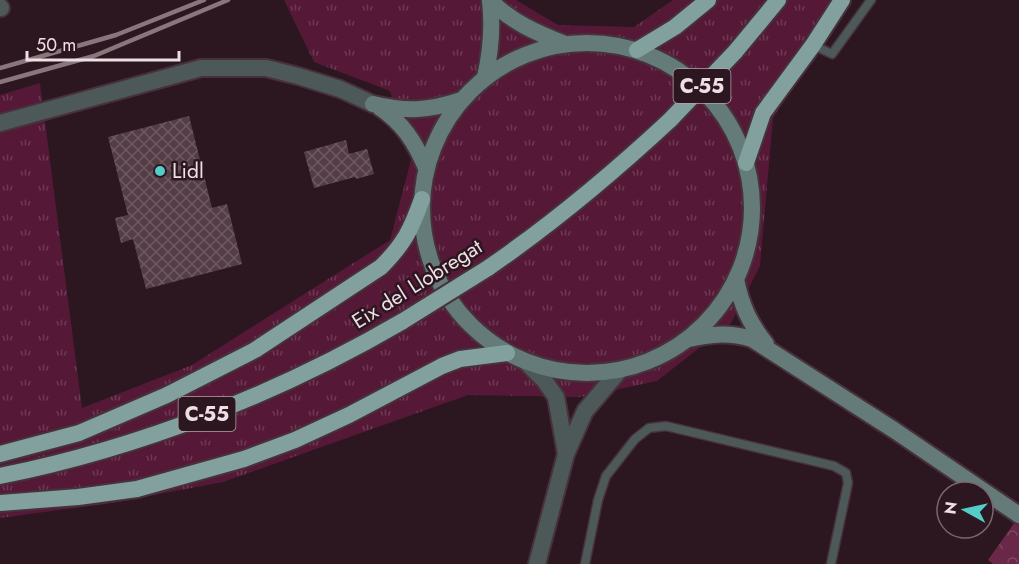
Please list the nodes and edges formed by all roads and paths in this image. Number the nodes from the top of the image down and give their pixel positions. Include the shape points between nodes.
1 (490, 0) edge
2 (708, 0) edge
3 (778, 0) edge
4 (842, 0) edge
5 (871, 0) edge
6 (565, 44) junction
7 (813, 45) junction
8 (637, 50) junction
9 (485, 78) junction
10 (461, 100) junction
11 (373, 104) junction
12 (0, 123) edge
13 (746, 163) junction
14 (426, 168) junction
15 (422, 199) junction
16 (736, 279) junction
17 (688, 339) junction
18 (770, 350) junction
19 (507, 353) junction
20 (527, 363) junction
21 (619, 371) junction
22 (0, 454) edge
23 (566, 454) junction
24 (0, 476) edge
25 (0, 503) edge
26 (1019, 515) edge
27 (537, 564) edge
28 (585, 564) edge
29 (831, 564) edge

1 - 6 main road via 528,29
1 - 9 main road via 492,44
2 - 8 highway via 675,27
3 - 24 highway, Eix del Llobregat / C-55, bridge via 670,120 595,187 488,268 403,321 310,372 166,430 62,462
4 - 7 highway
5 - 7 lane via 832,54
6 - 8 main road via 601,43
6 - 9 main road via 537,50
7 - 13 highway via 763,113
8 - 13 main road via 679,70 705,93 727,120
9 - 10 main road
10 - 11 main road via 422,110 397,110
10 - 14 main road via 438,136
11 - 12 street via 340,89 266,68 201,68
11 - 14 main road via 410,135
13 - 16 main road via 752,210 745,257
14 - 15 main road
15 - 19 main road via 424,236 438,280 476,332
15 - 22 highway via 407,237 381,267 255,350 167,395 78,433
16 - 17 main road via 707,322
16 - 18 main road via 745,313
17 - 18 main road via 721,333 738,335
17 - 21 main road via 644,364
18 - 26 main road
19 - 20 main road
19 - 25 highway via 460,359 442,366 296,440 223,466 137,489
20 - 21 main road via 573,373
20 - 23 street via 556,397
21 - 23 street via 585,411
23 - 27 street
28 - 29 lane via 606,476 635,439 649,428 666,426 834,466 846,473 848,483

